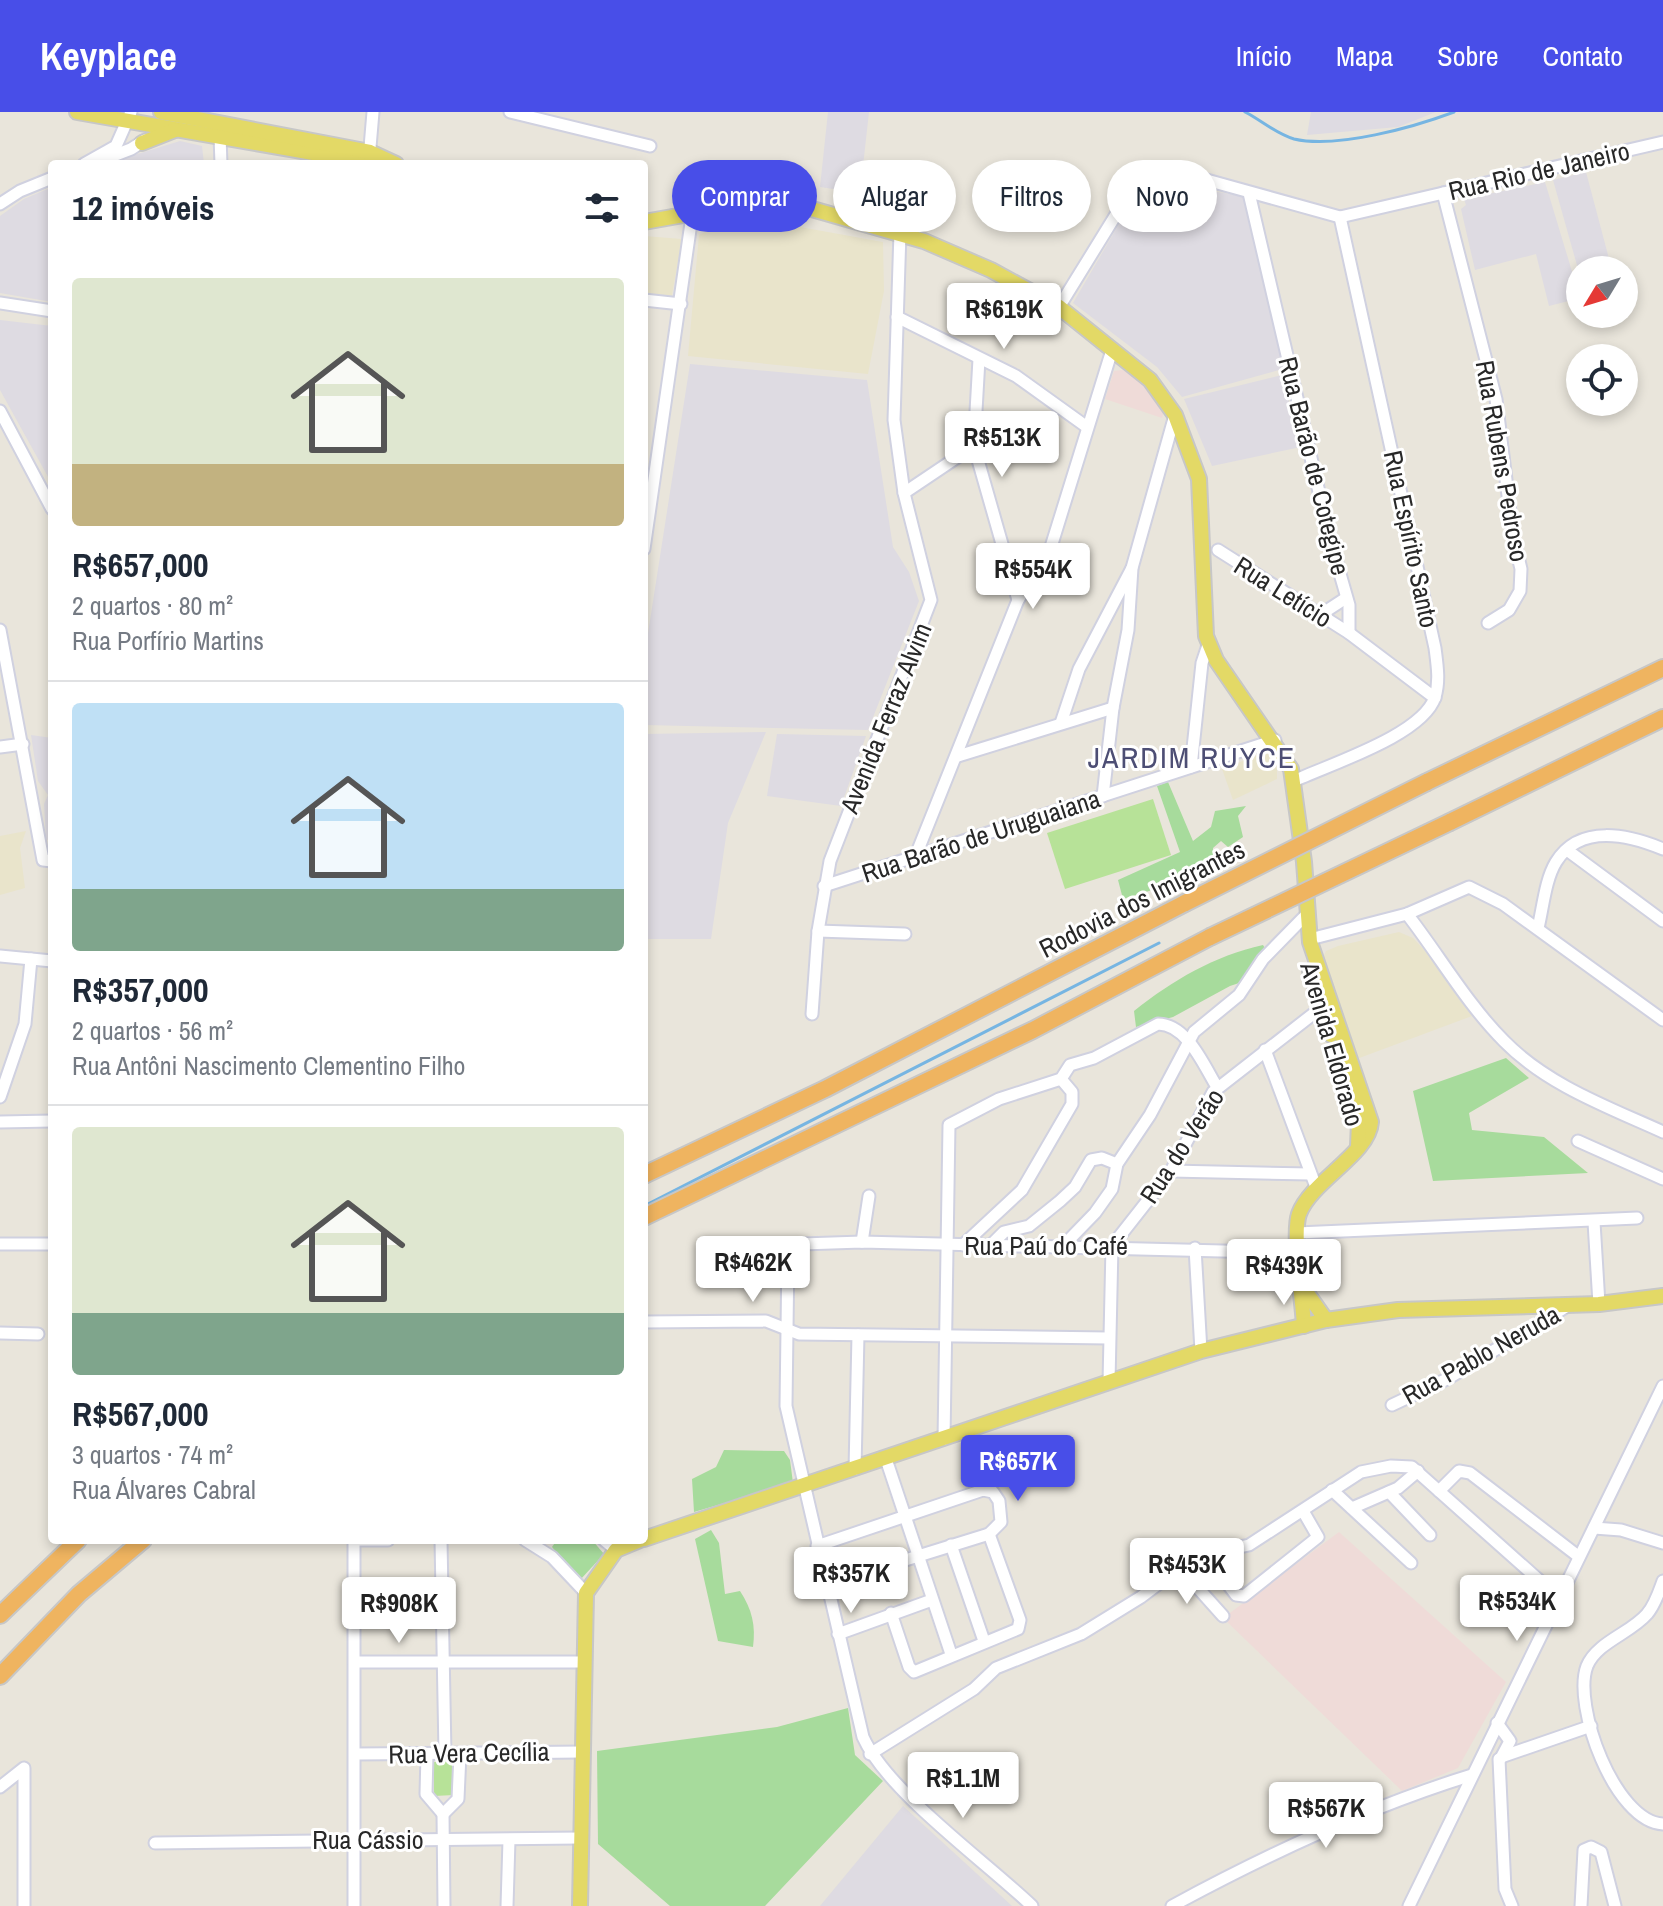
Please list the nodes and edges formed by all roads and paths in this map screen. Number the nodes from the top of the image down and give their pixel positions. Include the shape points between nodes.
1 (77, 112) edge
2 (373, 112) edge
3 (510, 112) edge
4 (158, 117) edge
5 (127, 122) edge
6 (194, 126) junction
7 (175, 129) junction
8 (220, 136) junction
9 (1663, 142) edge
10 (142, 143) junction
11 (650, 146) dead end
12 (373, 157) junction
13 (92, 160) edge
14 (102, 160) edge
15 (221, 160) edge
16 (383, 160) edge
17 (48, 180) edge
18 (1249, 193) junction
19 (1443, 193) junction
20 (0, 204) edge
21 (1340, 217) junction
22 (672, 218) edge
23 (648, 222) edge
24 (690, 232) edge
25 (900, 232) joint
26 (648, 300) edge
27 (0, 303) edge
28 (681, 304) junction
29 (1059, 307) junction
30 (48, 310) edge
31 (897, 317) junction
32 (1112, 350) junction
33 (979, 359) junction
34 (0, 411) edge
35 (1175, 415) junction
36 (1087, 427) junction
37 (974, 446) junction
38 (904, 493) junction
39 (48, 501) edge
40 (648, 523) edge
41 (1218, 550) dead end
42 (1132, 568) junction
43 (1346, 598) junction
44 (1018, 600) junction
45 (1320, 615) junction
46 (1488, 623) dead end
47 (0, 631) edge
48 (1349, 633) junction
49 (1208, 645) junction
50 (1663, 668) edge
51 (1435, 698) junction
52 (1113, 708) junction
53 (1663, 718) edge
54 (1061, 723) junction
55 (1275, 740) junction
56 (23, 744) junction
57 (0, 747) edge
58 (958, 756) junction
59 (1191, 767) junction
60 (1294, 781) junction
61 (1103, 796) junction
62 (1663, 849) edge
63 (1567, 850) junction
64 (914, 860) junction
65 (48, 861) edge
66 (824, 886) junction
67 (1307, 914) junction
68 (1407, 914) junction
69 (1663, 921) edge
70 (1538, 928) junction
71 (818, 931) junction
72 (905, 934) dead end
73 (1310, 941) junction
74 (0, 956) edge
75 (31, 959) junction
76 (48, 961) edge
77 (1326, 1004) junction
78 (812, 1014) dead end
79 (1663, 1020) edge
80 (1190, 1044) junction
81 (1265, 1050) junction
82 (1061, 1079) junction
83 (1217, 1087) junction
84 (0, 1097) edge
85 (48, 1121) edge
86 (0, 1122) edge
87 (1663, 1132) edge
88 (1578, 1141) dead end
89 (1117, 1164) junction
90 (1171, 1171) junction
91 (648, 1173) edge
92 (1663, 1179) edge
93 (1313, 1181) junction
94 (869, 1196) dead end
95 (648, 1215) edge
96 (1637, 1218) dead end
97 (1594, 1222) junction
98 (1297, 1233) junction
99 (862, 1242) junction
100 (0, 1244) edge
101 (48, 1244) edge
102 (963, 1245) junction
103 (947, 1246) junction
104 (990, 1246) junction
105 (1063, 1246) junction
106 (1112, 1246) junction
107 (1195, 1248) junction
108 (1299, 1253) junction
109 (1301, 1286) junction
110 (1663, 1299) edge
111 (1599, 1304) junction
112 (1569, 1305) junction
113 (1326, 1320) junction
114 (648, 1322) edge
115 (1304, 1326) junction
116 (786, 1330) junction
117 (0, 1333) edge
118 (38, 1334) dead end
119 (858, 1335) junction
120 (944, 1335) junction
121 (1108, 1338) junction
122 (1201, 1351) junction
123 (1109, 1382) junction
124 (1663, 1386) edge
125 (1392, 1405) dead end
126 (944, 1439) junction
127 (886, 1459) junction
128 (855, 1469) junction
129 (1418, 1471) junction
130 (803, 1485) junction
131 (1332, 1490) junction
132 (1439, 1491) junction
133 (1389, 1492) junction
134 (1605, 1507) junction
135 (1352, 1508) junction
136 (1303, 1511) junction
137 (904, 1517) junction
138 (1594, 1528) junction
139 (1621, 1530) junction
140 (989, 1534) junction
141 (1430, 1535) dead end
142 (648, 1537) edge
143 (1659, 1540) edge
144 (74, 1544) edge
145 (138, 1544) edge
146 (354, 1544) edge
147 (441, 1544) edge
148 (531, 1544) edge
149 (609, 1544) edge
150 (630, 1544) edge
151 (951, 1545) junction
152 (817, 1546) junction
153 (616, 1550) junction
154 (1204, 1553) junction
155 (917, 1556) junction
156 (1578, 1556) junction
157 (1411, 1563) dead end
158 (1180, 1568) junction
159 (1663, 1581) edge
160 (825, 1585) junction
161 (586, 1593) junction
162 (1558, 1597) junction
163 (932, 1600) junction
164 (891, 1613) junction
165 (0, 1615) edge
166 (1223, 1616) dead end
167 (838, 1634) junction
168 (984, 1641) junction
169 (951, 1654) junction
170 (355, 1662) junction
171 (584, 1662) junction
172 (443, 1663) junction
173 (0, 1676) edge
174 (1497, 1723) junction
175 (1591, 1726) junction
176 (1510, 1741) junction
177 (1529, 1746) junction
178 (582, 1752) junction
179 (356, 1754) junction
180 (427, 1754) junction
181 (445, 1754) junction
182 (460, 1754) junction
183 (870, 1754) junction
184 (1501, 1758) junction
185 (1480, 1759) junction
186 (1472, 1775) junction
187 (0, 1787) edge
188 (443, 1814) junction
189 (1663, 1824) edge
190 (580, 1838) junction
191 (357, 1839) junction
192 (444, 1839) junction
193 (509, 1840) junction
194 (155, 1843) dead end
195 (24, 1906) edge
196 (354, 1906) edge
197 (444, 1906) edge
198 (507, 1906) edge
199 (580, 1906) edge
200 (1032, 1906) edge
201 (1172, 1906) edge
202 (1409, 1906) edge
203 (1512, 1906) edge
204 (1581, 1906) edge
205 (1615, 1906) edge

1 - 5 main road
2 - 12 street
3 - 11 street
4 - 5 main road
4 - 6 main road
4 - 7 main road
4 - 10 street
5 - 10 street via 130,141
5 - 13 street via 111,150
6 - 7 main road
6 - 8 main road
6 - 12 main road
7 - 10 main road
8 - 12 main road
8 - 15 street
9 - 19 street, Rua Rio de Janeiro
10 - 14 street
12 - 16 main road
17 - 20 street
18 - 21 street, Rua Rio de Janeiro
18 - 29 street, Rua Rio de Janeiro via 1176,175 1148,181 1125,200
18 - 43 street, Rua Barão de Cotegipe
19 - 21 street, Rua Rio de Janeiro
19 - 46 street, Rua Rubens Pedroso via 1496,399 1521,569 1520,591 1509,610
21 - 51 street, Rua Espírito Santo via 1435,648
22 - 23 main road
24 - 28 street
25 - 29 main road via 991,270
25 - 31 street, Avenida Ferraz Alvim
26 - 28 street
27 - 30 street
28 - 40 street
29 - 32 main road
31 - 33 street
31 - 38 street, Avenida Ferraz Alvim via 894,420
32 - 35 main road via 1150,380
32 - 36 street
33 - 36 street via 1016,376
33 - 37 street
34 - 39 street
35 - 42 street
35 - 49 main road via 1199,479
36 - 44 street via 1051,547
37 - 38 street
37 - 44 street
38 - 66 street, Avenida Ferraz Alvim via 929,582 929,608
41 - 45 street, Rua Letício
42 - 52 street via 1128,630
42 - 54 street via 1079,669
43 - 45 street
43 - 48 street, Rua Barão de Cotegipe
44 - 58 street
45 - 48 street, Rua Letício
47 - 56 street
48 - 51 street
49 - 55 main road, Avenida Eldorado
49 - 59 street
50 - 91 highway, Rodovia dos Imigrantes, bridge
51 - 60 street via 1407,729
52 - 54 street
52 - 61 street
53 - 95 highway, bridge
54 - 58 street
55 - 59 street, Rua Barão de Uruguaiana
55 - 60 main road, Avenida Eldorado
56 - 57 street
56 - 65 street via 43,860
58 - 64 street
59 - 61 street, Rua Barão de Uruguaiana
60 - 67 main road, Avenida Eldorado
61 - 64 street, Rua Barão de Uruguaiana
62 - 63 street via 1615,834
63 - 69 street
63 - 70 street via 1552,872
64 - 66 street, Rua Barão de Uruguaiana
66 - 71 street, Avenida Ferraz Alvim
67 - 73 main road, Avenida Eldorado
67 - 80 street, Rua do Verão via 1263,959 1239,995 1194,1032
68 - 70 street via 1469,887
68 - 73 street
68 - 87 street via 1488,1023 1518,1054 1563,1085
70 - 79 street
71 - 72 street
71 - 78 street, Avenida Ferraz Alvim
73 - 77 main road, Avenida Eldorado
74 - 75 street
75 - 76 street
75 - 84 street via 25,1024
77 - 81 street, Rua do Verão
77 - 93 main road, Avenida Eldorado via 1371,1122 1358,1147
80 - 82 street via 1167,1025 1152,1026 1070,1065
80 - 83 street
80 - 89 street, Rua do Verão
81 - 83 street, Rua do Verão
81 - 93 street
82 - 102 street via 1072,1092 1072,1104 1028,1182
82 - 103 street via 999,1099 948,1128
83 - 90 street, Rua do Verão
85 - 86 street
88 - 92 street
89 - 104 street via 1091,1160 1060,1201 1029,1226 1004,1232
89 - 105 street, Rua do Verão via 1112,1189
90 - 93 street
90 - 106 street, Rua do Verão
93 - 98 main road, Avenida Eldorado
94 - 99 street
96 - 97 street
97 - 98 street
97 - 111 street
98 - 108 main road, Avenida Eldorado
99 - 103 street, Rua Paú do Café
99 - 116 street, Rua Paú do Café via 795,1247 786,1261
100 - 101 street
102 - 103 street, Rua Paú do Café
102 - 104 street, Rua Paú do Café
103 - 120 street
104 - 105 street, Rua Paú do Café
105 - 106 street, Rua Paú do Café
106 - 107 street, Rua Paú do Café
106 - 121 street
107 - 108 street, Rua Paú do Café
107 - 122 street
108 - 109 main road, Avenida Eldorado
109 - 113 main road
109 - 115 main road, Avenida Eldorado
110 - 111 main road
111 - 112 main road
112 - 113 main road via 1398,1310
112 - 125 street, Rua Pablo Neruda via 1447,1379
113 - 115 main road
114 - 116 street via 766,1321
115 - 122 main road
116 - 119 street
116 - 130 street via 786,1406
117 - 118 street
119 - 120 street
119 - 128 street
120 - 121 street
120 - 126 street
121 - 123 street
122 - 123 main road
123 - 126 main road
124 - 134 street
126 - 127 main road
127 - 128 main road
127 - 137 street
128 - 130 main road
129 - 131 street via 1406,1465 1371,1469
129 - 132 street
129 - 133 street
130 - 142 main road
130 - 152 street
131 - 135 street
131 - 136 street
132 - 156 street via 1455,1473 1470,1473
132 - 162 street
133 - 135 street
133 - 141 street
134 - 138 street
134 - 139 street
135 - 157 street
136 - 154 street via 1249,1545
136 - 154 street via 1317,1532 1315,1541 1244,1596 1236,1595
137 - 140 street via 989,1490 999,1501 1002,1517
137 - 152 street
137 - 155 street
138 - 139 street
138 - 156 street
139 - 143 street
140 - 151 street
140 - 168 street via 1021,1624
144 - 165 highway
145 - 173 highway via 79,1594
146 - 170 street
147 - 172 street
148 - 161 street via 552,1557
149 - 153 street
150 - 153 main road
151 - 155 street
151 - 168 street
152 - 160 street
153 - 161 main road
154 - 158 street
155 - 160 street
155 - 163 street
156 - 162 street
158 - 166 street
158 - 183 street via 1074,1637 996,1668 974,1689
159 - 175 street via 1649,1613 1587,1666 1584,1686
160 - 167 street
161 - 171 main road
162 - 174 street
163 - 164 street
163 - 169 street
164 - 167 street
164 - 169 street via 910,1670 926,1670
167 - 183 street
168 - 169 street
170 - 172 street
170 - 179 street
171 - 172 street
171 - 178 main road
172 - 181 street
174 - 176 street
174 - 185 street
175 - 177 street
175 - 189 street via 1600,1757 1628,1803 1642,1818
176 - 177 street
176 - 184 street
177 - 184 street
178 - 182 street, Rua Vera Cecília
178 - 190 main road
179 - 180 street, Rua Vera Cecília
179 - 191 street
180 - 181 street, Rua Vera Cecília
180 - 188 street via 426,1794
181 - 182 street, Rua Vera Cecília
182 - 188 street via 458,1799
183 - 200 street
184 - 185 street
184 - 203 street via 1505,1889
185 - 186 street
186 - 201 street via 1358,1816
186 - 202 street
187 - 195 street via 24,1768
188 - 192 street
190 - 193 street, Rua Cássio
190 - 199 main road
191 - 192 street, Rua Cássio
191 - 194 street, Rua Cássio
191 - 196 street
192 - 193 street, Rua Cássio
192 - 197 street
193 - 198 street
204 - 205 street via 1581,1858 1591,1847 1601,1852

